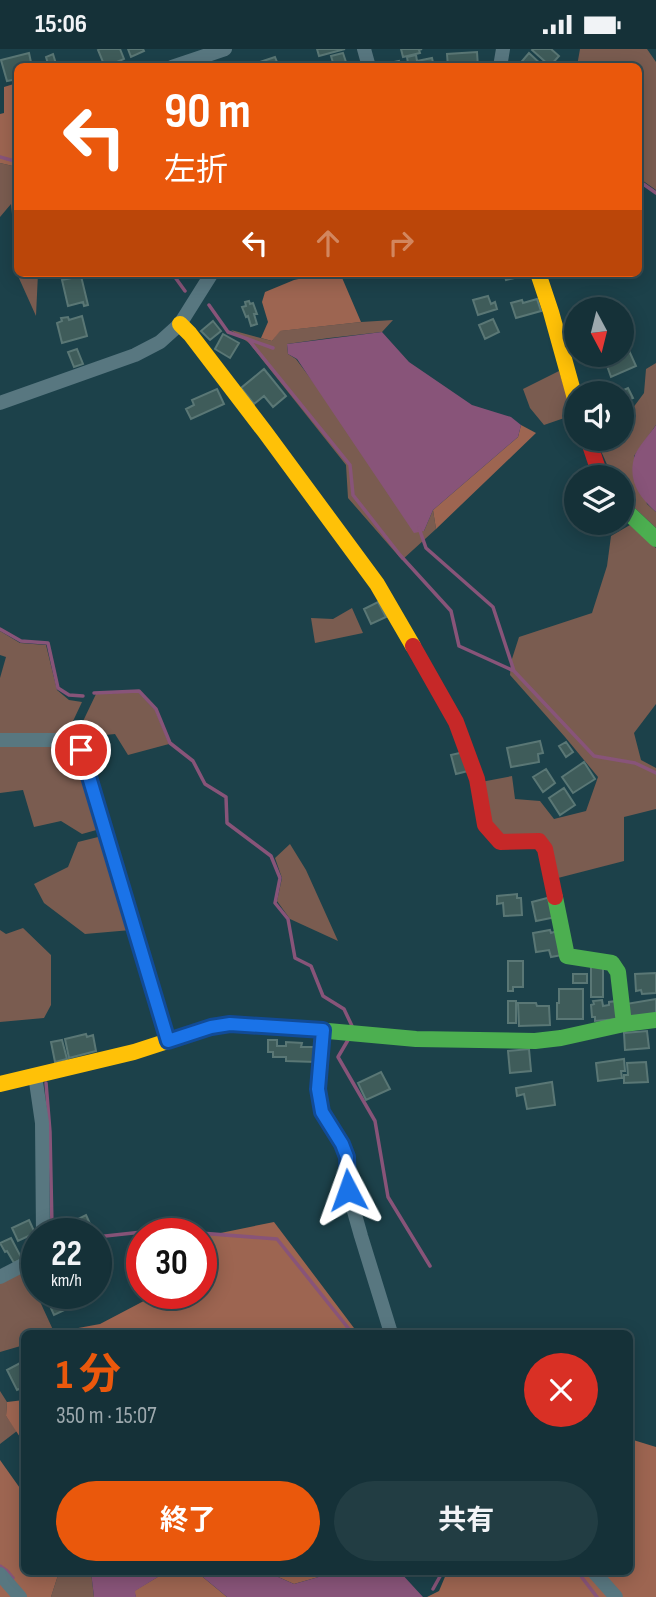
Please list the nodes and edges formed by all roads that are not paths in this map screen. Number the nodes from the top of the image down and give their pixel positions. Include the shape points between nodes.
1 (225, 49) edge
2 (184, 63) edge
3 (209, 277) edge
4 (539, 277) edge
5 (180, 324) junction
6 (570, 381) edge
7 (0, 403) edge
8 (634, 518) edge
9 (656, 539) edge
10 (0, 740) edge
11 (656, 1020) edge
12 (624, 1024) junction
13 (323, 1030) junction
14 (168, 1041) junction
15 (35, 1075) junction
16 (0, 1084) edge
17 (43, 1218) edge
18 (21, 1266) edge
19 (0, 1277) edge
20 (390, 1330) edge
21 (0, 1574) edge
22 (597, 1575) edge
23 (20, 1597) edge
24 (616, 1597) edge

1 - 2 street
3 - 5 street
4 - 6 street
5 - 7 street via 135,355
5 - 12 street via 377,585 456,722 477,779 485,825 500,842 539,841 545,849 567,956 612,963 618,972
8 - 9 street
10 - 14 street via 70,740 81,750
11 - 12 street
12 - 13 street via 536,1041 416,1039
13 - 14 street via 230,1024
13 - 20 street via 318,1089 322,1112 347,1157 348,1190
14 - 15 street
15 - 16 street
15 - 17 street via 42,1123
18 - 19 street
21 - 23 street
22 - 24 street

